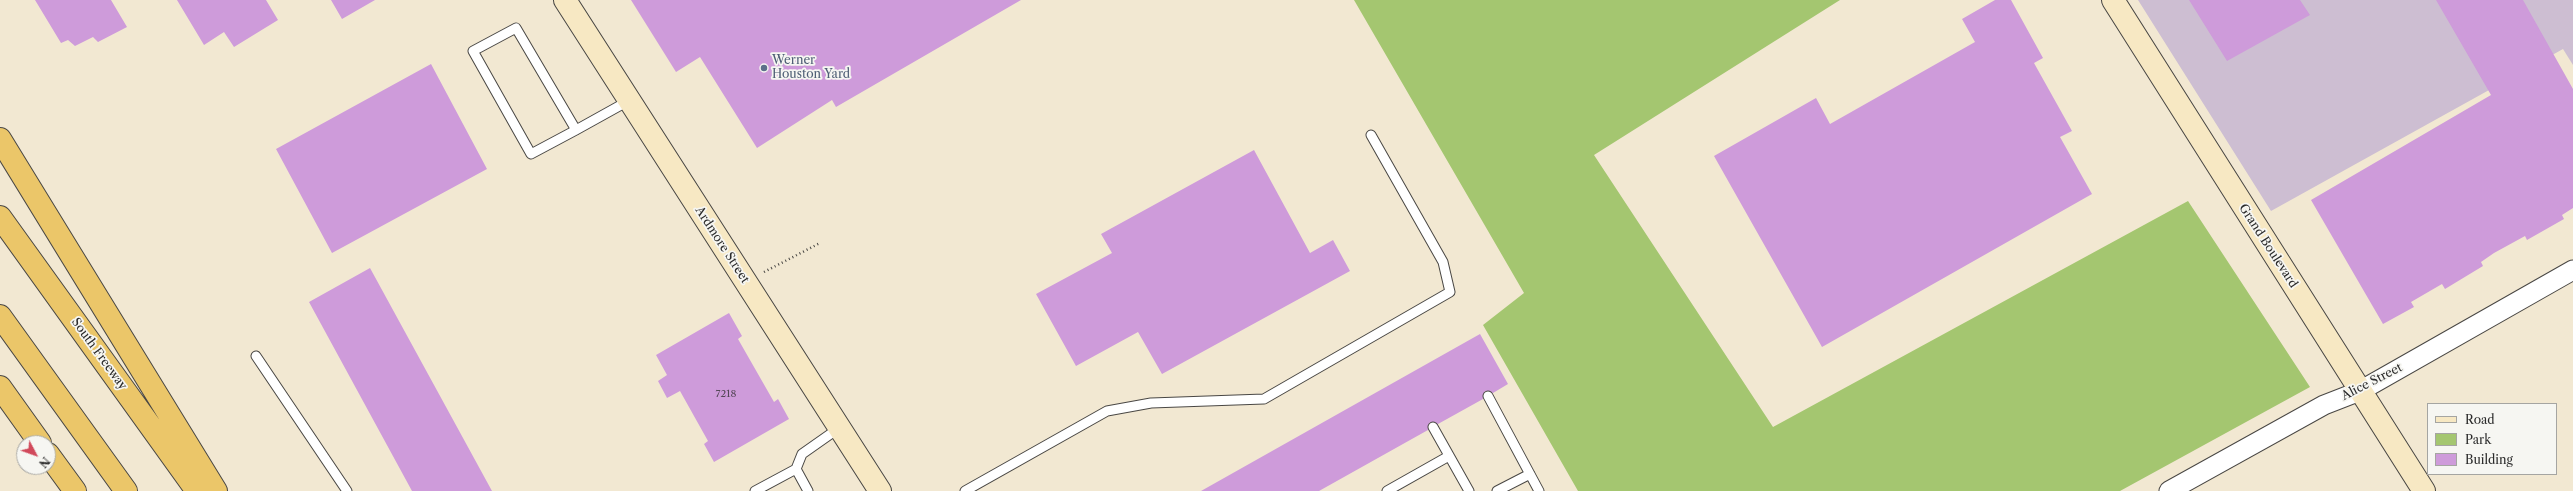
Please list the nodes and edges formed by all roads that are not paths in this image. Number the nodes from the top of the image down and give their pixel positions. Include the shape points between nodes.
1 (565, 0) edge
2 (2112, 0) edge
3 (630, 100) junction
4 (576, 130) junction
5 (1371, 135) dead end
6 (0, 139) edge
7 (0, 217) edge
8 (2573, 270) edge
9 (0, 316) edge
10 (256, 356) dead end
11 (0, 387) edge
12 (2360, 391) junction
13 (1488, 396) dead end
14 (1433, 427) dead end
15 (839, 428) junction
16 (34, 435) edge
17 (1449, 456) junction
18 (56, 465) edge
19 (796, 469) junction
20 (1530, 474) junction
21 (808, 490) edge
22 (75, 491) edge
23 (126, 491) edge
24 (197, 491) edge
25 (216, 491) edge
26 (347, 491) edge
27 (755, 491) edge
28 (880, 491) edge
29 (965, 491) edge
30 (1386, 491) edge
31 (1469, 491) edge
32 (1497, 491) edge
33 (1539, 491) edge
34 (2169, 491) edge
35 (2424, 491) edge

1 - 3 street, Ardmore Street
2 - 12 street, Grand Boulevard
3 - 4 lane
3 - 15 street, Ardmore Street
4 - 4 lane via 531,154 473,51 516,28
5 - 29 lane via 1442,262 1450,292 1264,399 1151,403 1107,411
6 - 25 highway
7 - 24 highway, South Freeway
8 - 12 street, Alice Street
9 - 23 highway
10 - 26 lane
11 - 16 highway
12 - 34 street, Alice Street via 2324,405
12 - 35 street, Grand Boulevard
13 - 20 lane
14 - 17 lane
15 - 19 lane via 802,454
15 - 28 street, Ardmore Street
17 - 30 lane
17 - 31 lane
18 - 22 highway
19 - 21 lane
19 - 27 lane
20 - 32 lane
20 - 33 lane

